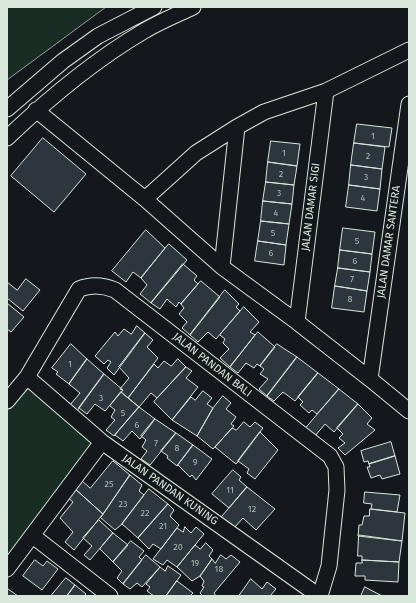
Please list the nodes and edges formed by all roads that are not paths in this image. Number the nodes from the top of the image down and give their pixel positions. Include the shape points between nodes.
1 (154, 7) edge
2 (193, 7) edge
3 (409, 50) edge
4 (326, 91) junction
5 (409, 104) edge
6 (7, 109) edge
7 (36, 110) junction
8 (237, 127) junction
9 (7, 138) edge
10 (145, 199) junction
11 (222, 267) junction
12 (297, 322) junction
13 (27, 377) junction
14 (370, 379) junction
15 (7, 401) edge
16 (409, 411) edge
17 (102, 442) junction
18 (33, 536) junction
19 (7, 569) edge
20 (110, 596) edge
21 (320, 596) edge

1 - 6 street via 98,36 68,57
2 - 7 street via 144,31 78,75
3 - 4 street
4 - 8 street via 264,112
4 - 12 street, JALAN DAMAR SIGI
5 - 14 street, JALAN DAMAR SANTERA
7 - 9 street
7 - 10 street
8 - 10 street via 196,153
8 - 11 street
10 - 11 street
11 - 12 street
12 - 14 street
13 - 15 street, JALAN PANDAN BALI
13 - 17 street, JALAN PANDAN KUNING
13 - 21 street, JALAN PANDAN BALI via 79,289 87,286 104,286 115,290 330,456 336,467 337,490 329,566
14 - 16 street
17 - 18 street
17 - 21 street, JALAN PANDAN KUNING
18 - 19 street
18 - 20 street

